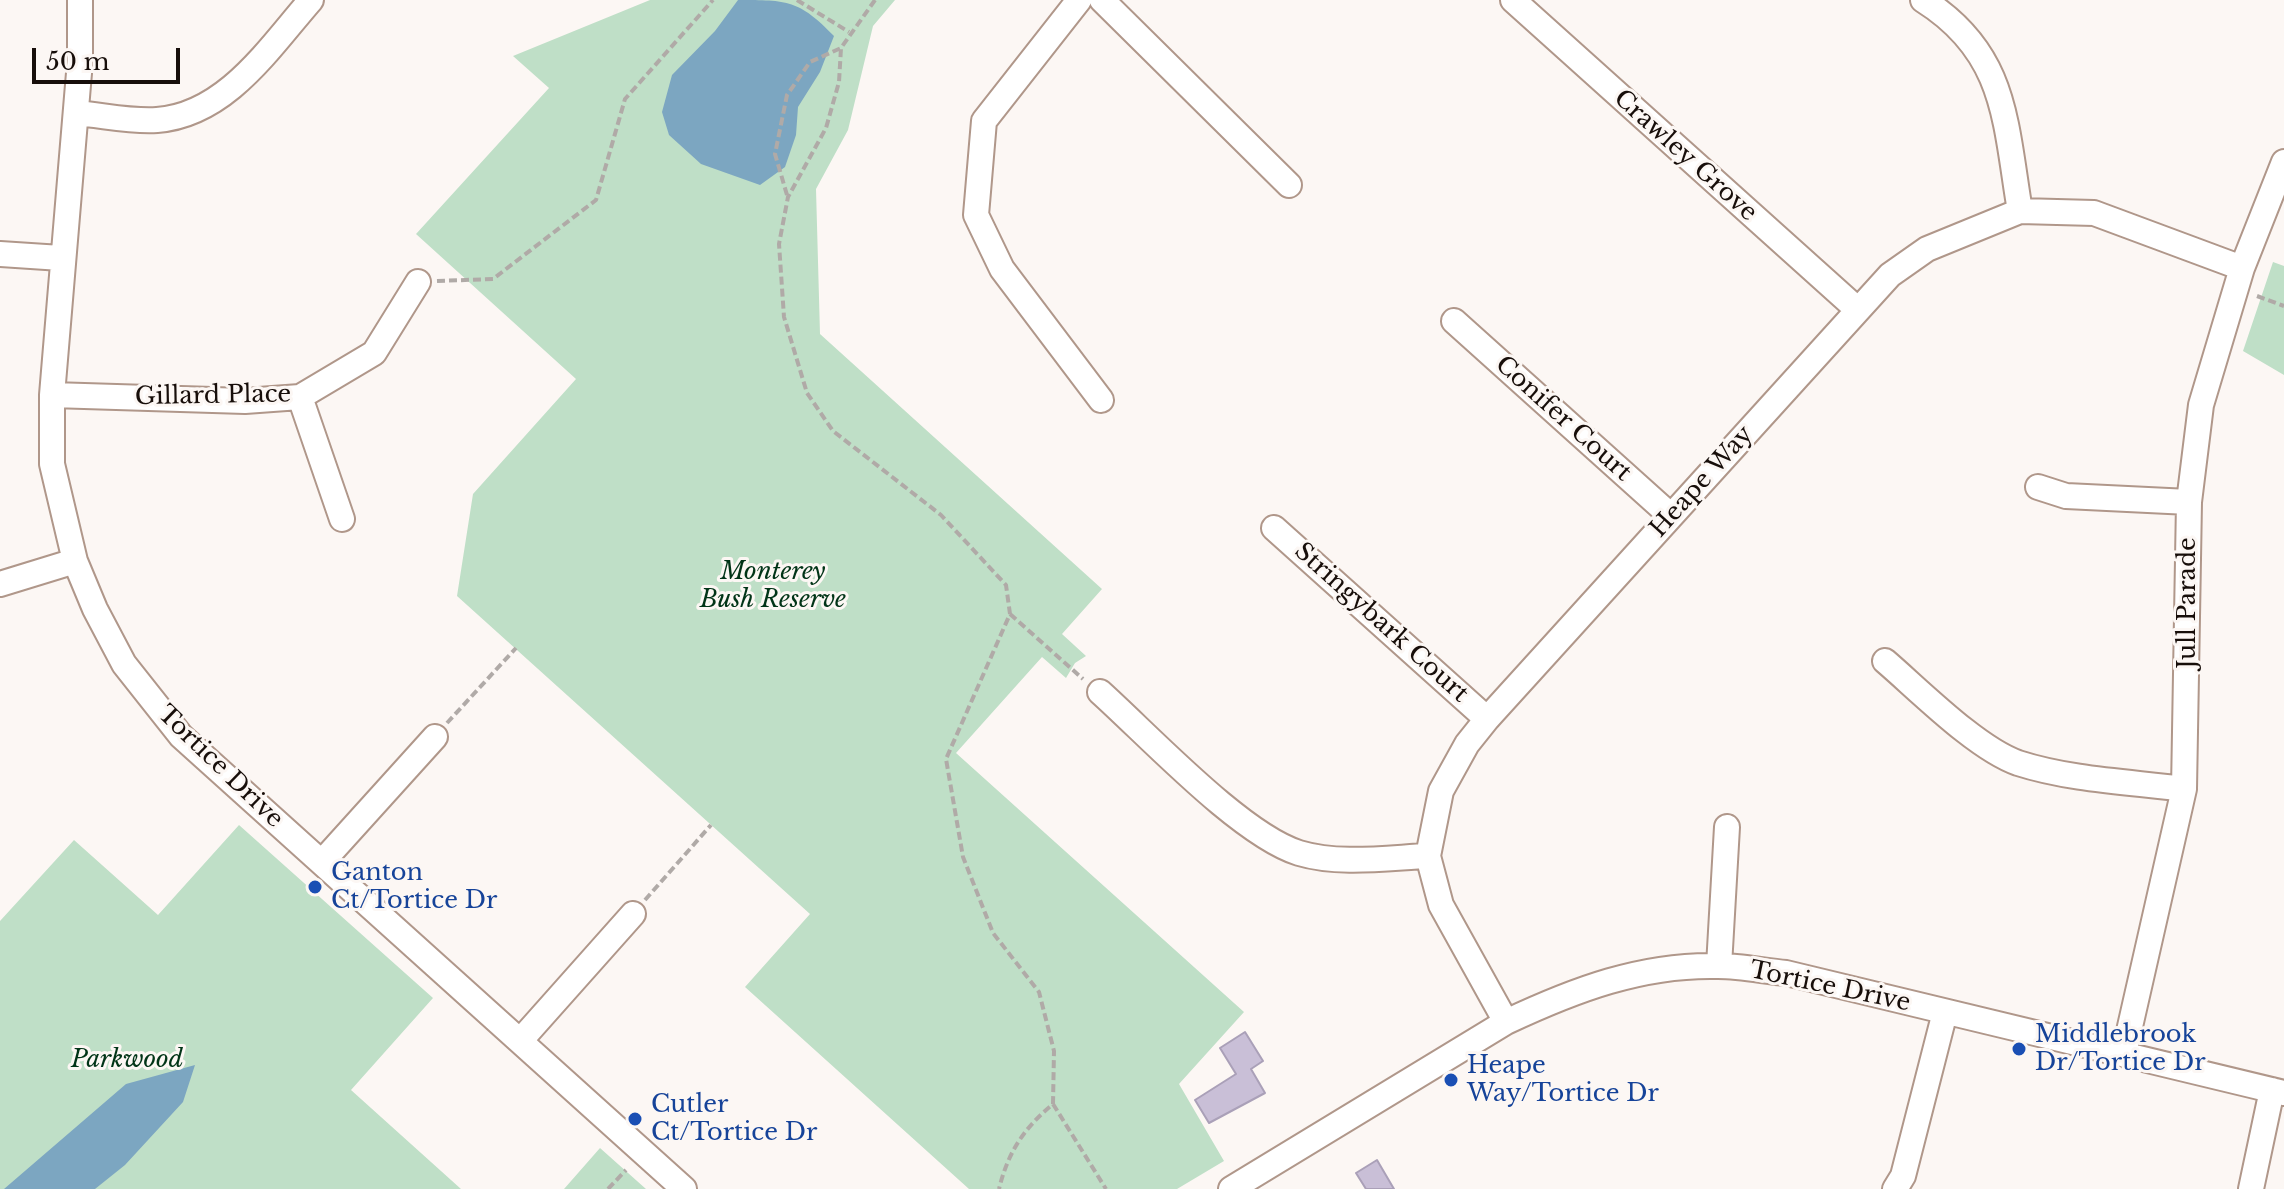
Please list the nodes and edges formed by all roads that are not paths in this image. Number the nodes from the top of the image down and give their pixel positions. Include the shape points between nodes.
1 (80, 0) edge
2 (311, 0) edge
3 (1079, 0) edge
4 (1102, 0) edge
5 (1513, 0) edge
6 (1923, 0) edge
7 (76, 113) junction
8 (2284, 162) edge
9 (1289, 185) dead end
10 (2020, 211) junction
11 (0, 254) edge
12 (61, 258) junction
13 (2239, 278) junction
14 (418, 282) road end
15 (1858, 310) junction
16 (1454, 321) dead end
17 (52, 395) junction
18 (300, 397) junction
19 (1101, 400) dead end
20 (2038, 487) dead end
21 (2189, 502) junction
22 (1671, 516) junction
23 (342, 519) dead end
24 (1274, 528) dead end
25 (75, 561) junction
26 (0, 584) edge
27 (1885, 661) dead end
28 (1100, 692) road end
29 (1487, 719) junction
30 (435, 737) road end
31 (2184, 789) junction
32 (1727, 827) dead end
33 (1428, 856) junction
34 (322, 862) junction
35 (633, 914) road end
36 (1719, 966) junction
37 (1945, 1012) junction
38 (1506, 1022) junction
39 (520, 1041) junction
40 (2124, 1053) junction
41 (2278, 1092) edge
42 (684, 1189) edge
43 (1231, 1189) edge
44 (1895, 1189) edge
45 (2251, 1189) edge

1 - 7 street, Tortice Drive
2 - 7 street via 242,79 186,115 156,120
3 - 19 street via 984,121 976,215 1002,269
4 - 9 street
5 - 15 street, Crawley Grove
6 - 10 street via 1949,16 1980,52 1998,86
7 - 12 street, Tortice Drive
8 - 13 street, Jull Parade
10 - 13 street, Heape Way via 2094,213
10 - 15 street, Heape Way via 1927,249 1890,275
11 - 12 street
12 - 17 street, Tortice Drive
13 - 21 street, Jull Parade via 2201,405
14 - 18 street, Gillard Place via 374,353
15 - 22 street, Heape Way
16 - 22 street, Conifer Court
17 - 18 street, Gillard Place via 245,401
17 - 25 street, Tortice Drive via 52,464
18 - 23 street
20 - 21 street via 2066,496
21 - 31 street, Jull Parade
22 - 29 street, Heape Way
24 - 29 street, Stringybark Court
25 - 26 street
25 - 34 street, Tortice Drive via 124,664 151,701 181,736
27 - 31 street via 1969,732 2016,762
28 - 33 street via 1252,829 1299,853 1347,860
29 - 33 street, Heape Way via 1441,791
30 - 34 street
31 - 40 street, Jull Parade
32 - 36 street
33 - 38 street, Heape Way via 1441,905
34 - 39 street, Tortice Drive
35 - 39 street
36 - 37 street, Tortice Drive via 1786,973
36 - 38 street, Tortice Drive via 1623,976
37 - 40 street, Tortice Drive
37 - 44 street via 1903,1176
38 - 43 street, Tortice Drive
39 - 42 street, Tortice Drive
40 - 41 street, Tortice Drive
41 - 45 street

